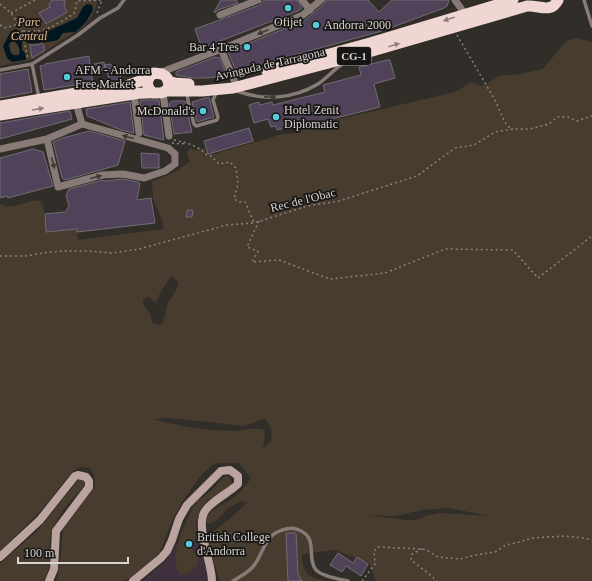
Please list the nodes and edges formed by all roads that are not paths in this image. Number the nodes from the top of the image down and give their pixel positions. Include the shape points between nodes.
1 (124, 0) edge
2 (258, 0) edge
3 (302, 0) edge
4 (321, 0) edge
5 (454, 0) edge
6 (513, 0) edge
7 (584, 0) edge
8 (558, 1) edge
9 (537, 4) edge
10 (310, 10) junction
11 (465, 14) junction
12 (220, 15) dead end
13 (592, 26) edge
14 (221, 49) junction
15 (355, 56) junction
16 (30, 64) junction
17 (0, 70) edge
18 (159, 73) junction
19 (148, 78) junction
20 (234, 84) junction
21 (162, 90) junction
22 (220, 90) junction
23 (187, 91) junction
24 (134, 94) junction
25 (39, 100) junction
26 (76, 103) junction
27 (0, 106) edge
28 (0, 115) edge
29 (82, 124) junction
30 (139, 133) dead end
31 (169, 136) road end
32 (46, 138) junction
33 (0, 149) edge
34 (0, 557) edge
35 (49, 581) edge
36 (133, 581) edge
37 (212, 581) edge
38 (233, 581) edge
39 (348, 581) edge

1 - 16 lane via 118,8
2 - 12 street
3 - 10 street
4 - 10 street
5 - 11 street
6 - 11 highway, Avinguda de Tarragona / CG-1
7 - 13 lane
8 - 9 highway, CG-1 via 549,8
15 -> 9 highway, Avinguda de Tarragona / CG-1
10 -> 14 street
11 -> 20 highway, Avinguda de Tarragona / CG-1
14 - 18 street
14 - 20 street
15 - 20 highway, Avinguda de Tarragona / CG-1
20 -> 15 lane via 243,93 256,96 291,96 318,84
16 - 17 lane
16 - 25 lane
18 - 19 highway
18 - 21 highway via 165,76
19 - 21 highway via 148,88
19 - 25 highway via 118,89 88,91
20 - 21 highway, Avinguda de Tarragona / CG-1 via 175,83
20 - 22 highway, Avinguda de Tarragona / CG-1
21 - 23 highway, Avinguda de Tarragona / CG-1
21 - 24 highway, Avinguda de Tarragona / CG-1
21 - 31 street
22 - 23 highway, Avinguda de Tarragona / CG-1
22 - 23 lane via 215,93 213,100 217,120 196,126
24 - 26 highway, Avinguda de Tarragona / CG-1
24 - 30 street
25 - 27 highway
28 -> 26 highway, Avinguda de Tarragona / CG-1
26 - 29 street
29 - 32 street
32 -> 29 street via 58,187 102,175 123,174 144,178 166,171 175,164 175,154 168,148
32 - 33 street
34 - 35 main road via 40,520 75,476 86,477 89,487 56,531 54,569
36 - 37 main road via 167,551 187,505 221,471 230,470 238,476 238,484 205,510 202,517 203,537
38 - 39 lane via 255,564 271,536 277,531 290,528 298,529 308,537 317,570

